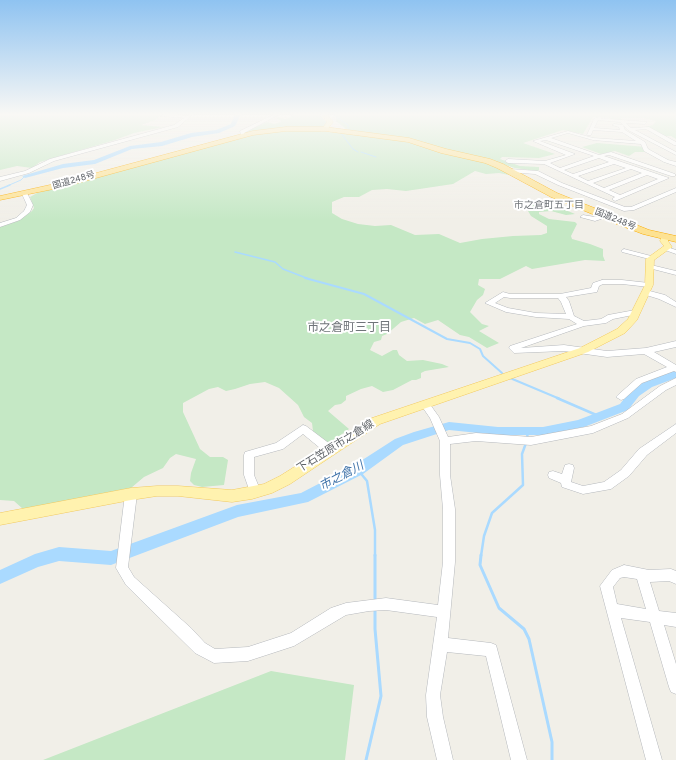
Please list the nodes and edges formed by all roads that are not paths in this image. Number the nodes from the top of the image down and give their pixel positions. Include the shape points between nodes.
1 (90, 149) edge
2 (190, 149) edge
3 (439, 149) edge
4 (558, 149) edge
5 (578, 149) edge
6 (646, 149) edge
7 (667, 149) edge
8 (676, 150) edge
9 (583, 151) junction
10 (670, 151) junction
11 (571, 154) junction
12 (676, 154) edge
13 (598, 156) junction
14 (657, 156) junction
15 (650, 158) dead end
16 (644, 160) dead end
17 (508, 161) dead end
18 (614, 162) junction
19 (545, 163) junction
20 (676, 164) edge
21 (630, 168) junction
22 (558, 170) junction
23 (510, 171) junction
24 (647, 174) junction
25 (675, 174) edge
26 (572, 176) junction
27 (0, 179) edge
28 (663, 179) junction
29 (587, 183) junction
30 (604, 190) junction
31 (676, 190) edge
32 (25, 194) junction
33 (620, 197) junction
34 (0, 198) edge
35 (606, 203) junction
36 (605, 216) junction
37 (583, 217) dead end
38 (0, 225) edge
39 (672, 242) edge
40 (624, 251) dead end
41 (652, 262) junction
42 (676, 274) edge
43 (647, 289) junction
44 (560, 296) junction
45 (676, 305) edge
46 (635, 312) junction
47 (572, 317) junction
48 (583, 324) junction
49 (676, 344) edge
50 (584, 350) junction
51 (646, 351) junction
52 (675, 369) edge
53 (676, 382) edge
54 (621, 397) dead end
55 (426, 405) junction
56 (676, 428) edge
57 (445, 440) junction
58 (330, 450) junction
59 (569, 468) dead end
60 (553, 475) dead end
61 (566, 481) junction
62 (255, 492) junction
63 (131, 494) junction
64 (0, 519) edge
65 (642, 575) junction
66 (676, 578) edge
67 (612, 610) junction
68 (444, 612) junction
69 (654, 617) junction
70 (676, 620) edge
71 (441, 644) junction
72 (676, 687) edge
73 (445, 760) edge
74 (519, 760) edge
75 (654, 760) edge

1 - 27 street
2 - 32 highway, 国道248号
3 - 23 highway, 国道248号 via 487,161
4 - 11 street
5 - 9 street
6 - 14 street
7 - 10 street
8 - 10 street
9 - 11 street
9 - 13 street
10 - 12 street
11 - 19 street
13 - 18 street
13 - 22 street
13 - 25 street via 609,153
14 - 15 street
14 - 20 street
16 - 25 street
17 - 19 street
18 - 21 street
18 - 26 street
19 - 22 street
21 - 24 street
21 - 29 street
22 - 26 street
23 - 35 street via 536,172
23 - 36 highway, 国道248号 via 554,195
24 - 28 street
24 - 30 street
25 - 28 street
26 - 29 street
28 - 33 street
29 - 30 street
30 - 33 street
31 - 35 street via 632,209 624,210
32 - 34 highway, 国道248号
32 - 38 street via 30,205 27,212 18,219
33 - 35 street
36 - 37 street via 595,219
36 - 39 highway, 国道248号
39 - 41 main road
40 - 41 street
41 - 42 street
41 - 43 main road, 下石笠原市之倉線
43 - 44 street via 622,282 602,282 596,285 594,290
43 - 45 street
43 - 46 main road, 下石笠原市之倉線
44 - 47 street
44 - 47 street via 503,294 489,303 506,310
46 - 48 street
46 - 50 main road, 下石笠原市之倉線 via 632,320 621,331
47 - 48 street
48 - 50 street via 514,348 516,351 564,348
49 - 51 street
50 - 51 street via 607,354
50 - 55 main road, 下石笠原市之倉線
51 - 52 street
52 - 54 street via 646,378
53 - 57 street via 663,388 625,416 593,429 527,441 476,437
55 - 57 street
55 - 58 main road, 下石笠原市之倉線 via 376,421
56 - 61 street via 643,452 625,474 607,486 583,490 573,488 566,484
57 - 68 street via 449,562
58 - 62 main road, 下石笠原市之倉線 via 285,480
58 - 62 street via 303,428 279,446 248,456 249,475
59 - 61 street
60 - 61 street
62 - 63 main road, 下石笠原市之倉線 via 232,496 178,491
63 - 64 main road, 下石笠原市之倉線
63 - 68 street via 122,568 130,581 200,648 214,656 248,654 294,639 346,609 386,604
65 - 66 street via 671,575
65 - 67 street via 624,571 616,574 606,586
65 - 69 street
67 - 69 street
67 - 75 street
68 - 71 street
69 - 70 street
69 - 72 street
71 - 73 street via 433,695 435,717
71 - 74 street via 491,650

